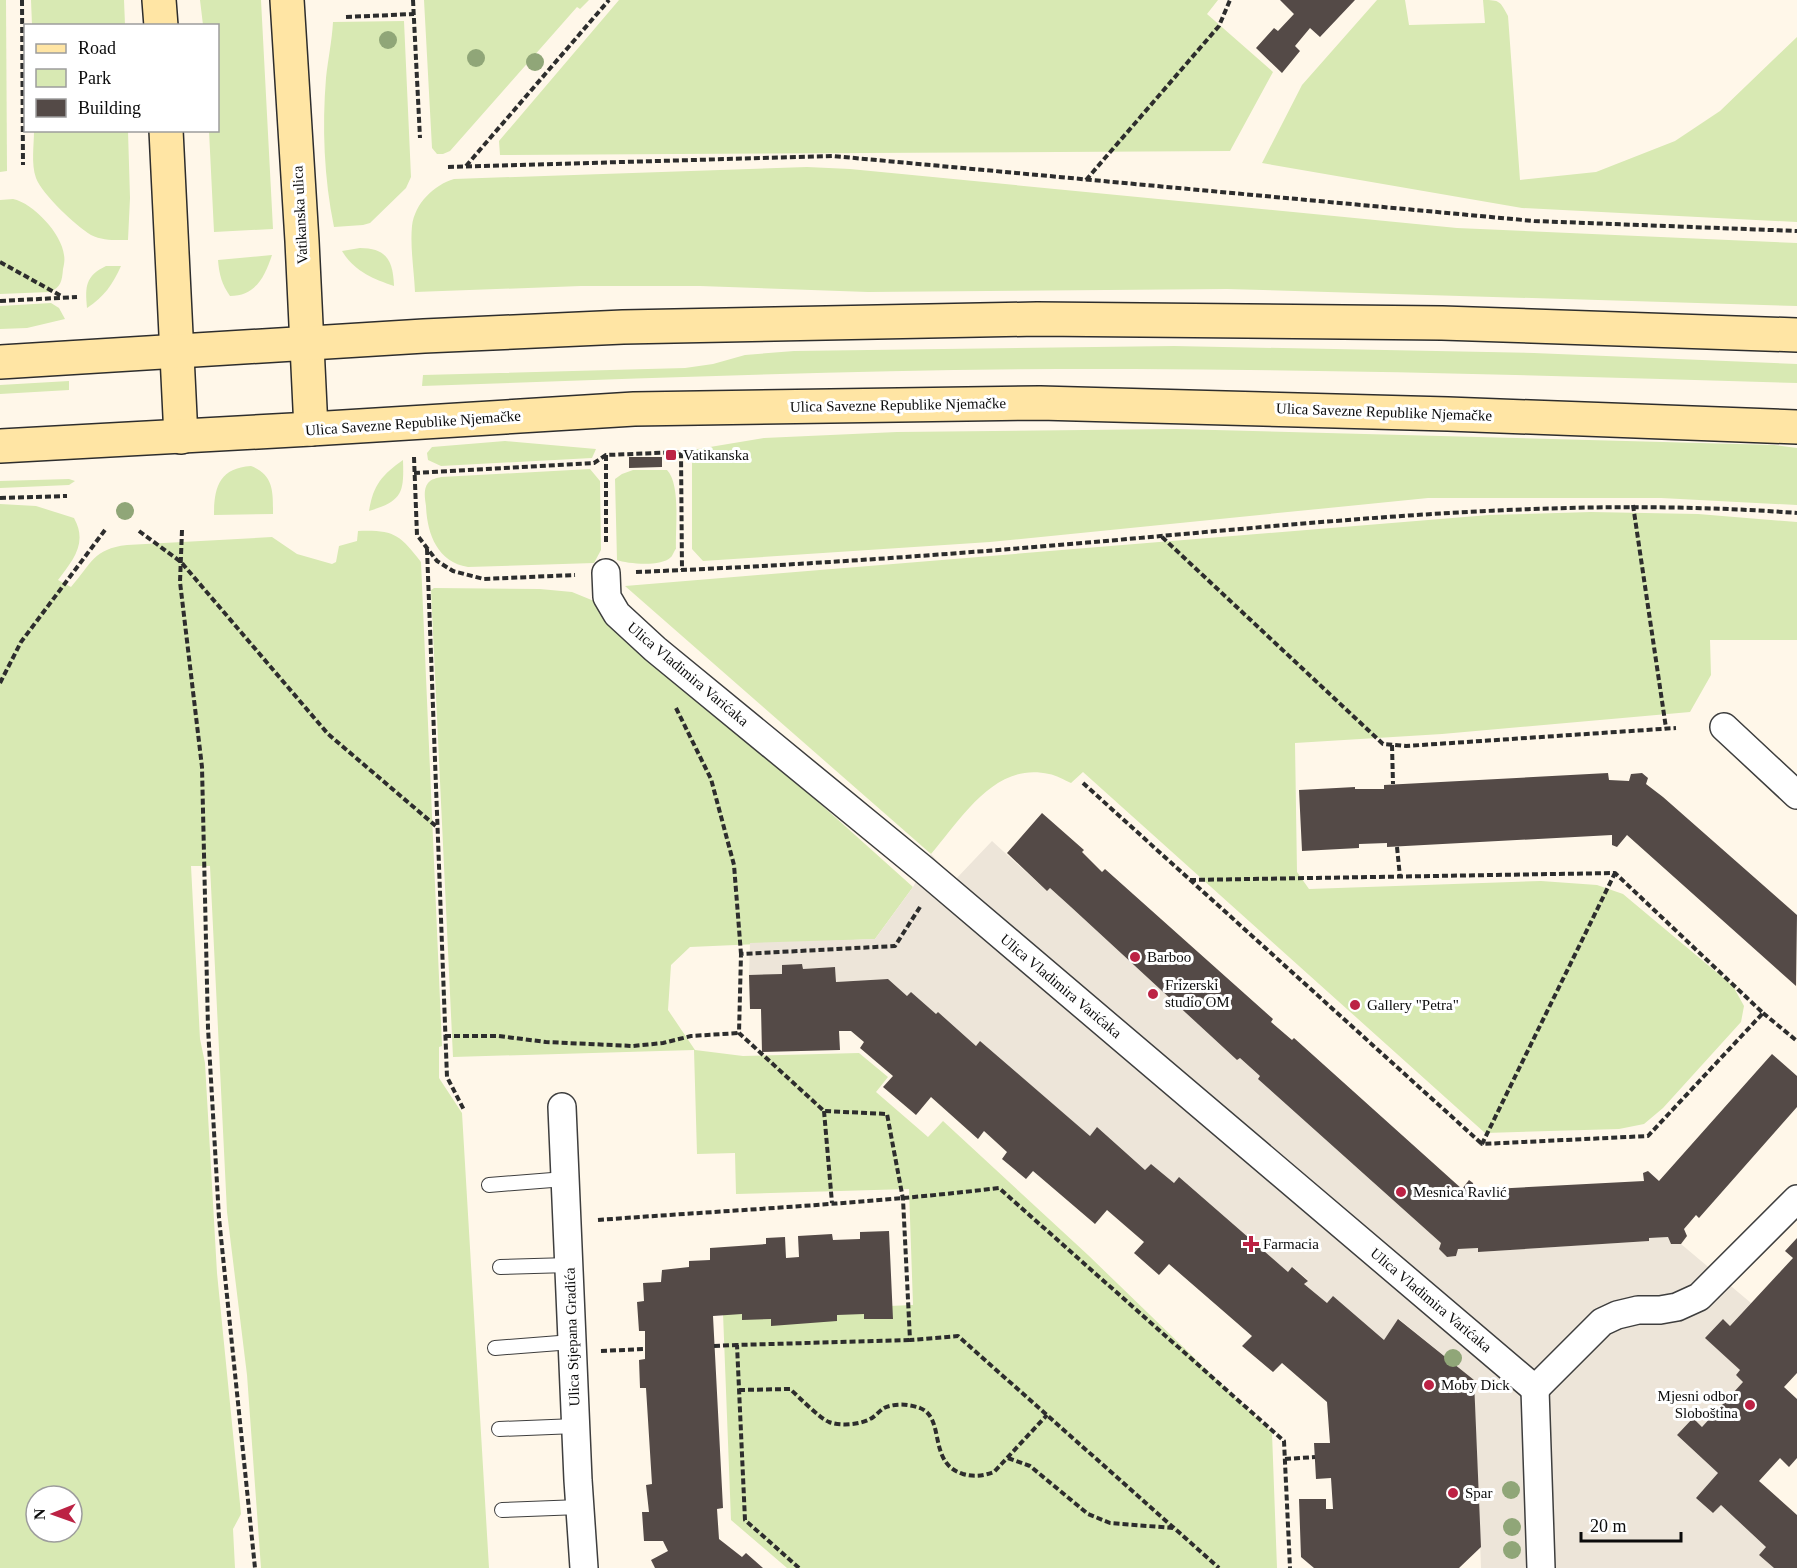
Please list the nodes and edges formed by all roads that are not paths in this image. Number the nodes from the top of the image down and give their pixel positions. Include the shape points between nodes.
1 (159, 0) edge
2 (287, 0) edge
3 (161, 24) edge
4 (166, 132) edge
5 (1797, 334) edge
6 (307, 342) junction
7 (177, 351) junction
8 (0, 362) edge
9 (1797, 427) edge
10 (311, 429) junction
11 (181, 437) junction
12 (0, 446) edge
13 (606, 573) road end
14 (1724, 727) dead end
15 (1797, 795) edge
16 (562, 1107) dead end
17 (565, 1179) junction
18 (489, 1185) dead end
19 (1797, 1200) edge
20 (569, 1265) junction
21 (500, 1267) dead end
22 (584, 1347) junction
23 (495, 1348) dead end
24 (1535, 1389) junction
25 (576, 1426) junction
26 (499, 1429) dead end
27 (580, 1507) junction
28 (502, 1510) dead end
29 (584, 1568) edge
30 (1541, 1568) edge

1 - 3 main road
2 - 6 main road, Vatikanska ulica
4 - 7 main road
5 - 6 main road via 1442,323 1037,319 623,327
6 - 7 main road
6 - 10 main road, Vatikanska ulica
7 - 8 main road
7 - 11 main road
9 - 10 main road, Ulica Savezne Republike Njemačke via 1040,403 634,409
10 - 11 main road, Ulica Savezne Republike Njemačke
11 - 12 main road, Ulica Savezne Republike Njemačke
13 - 24 street, Ulica Vladimira Varićaka via 607,597 617,614 656,649 937,880
14 - 15 street
16 - 17 street, Ulica Stjepana Gradića
17 - 18 lane
17 - 20 street, Ulica Stjepana Gradića
19 - 24 street via 1699,1297 1677,1307 1638,1310 1602,1322
20 - 21 lane
20 - 22 street, Ulica Stjepana Gradića
22 - 23 lane
22 - 25 street, Ulica Stjepana Gradića
24 - 30 street
25 - 26 lane
25 - 27 street, Ulica Stjepana Gradića
27 - 28 lane
27 - 29 street, Ulica Stjepana Gradića

